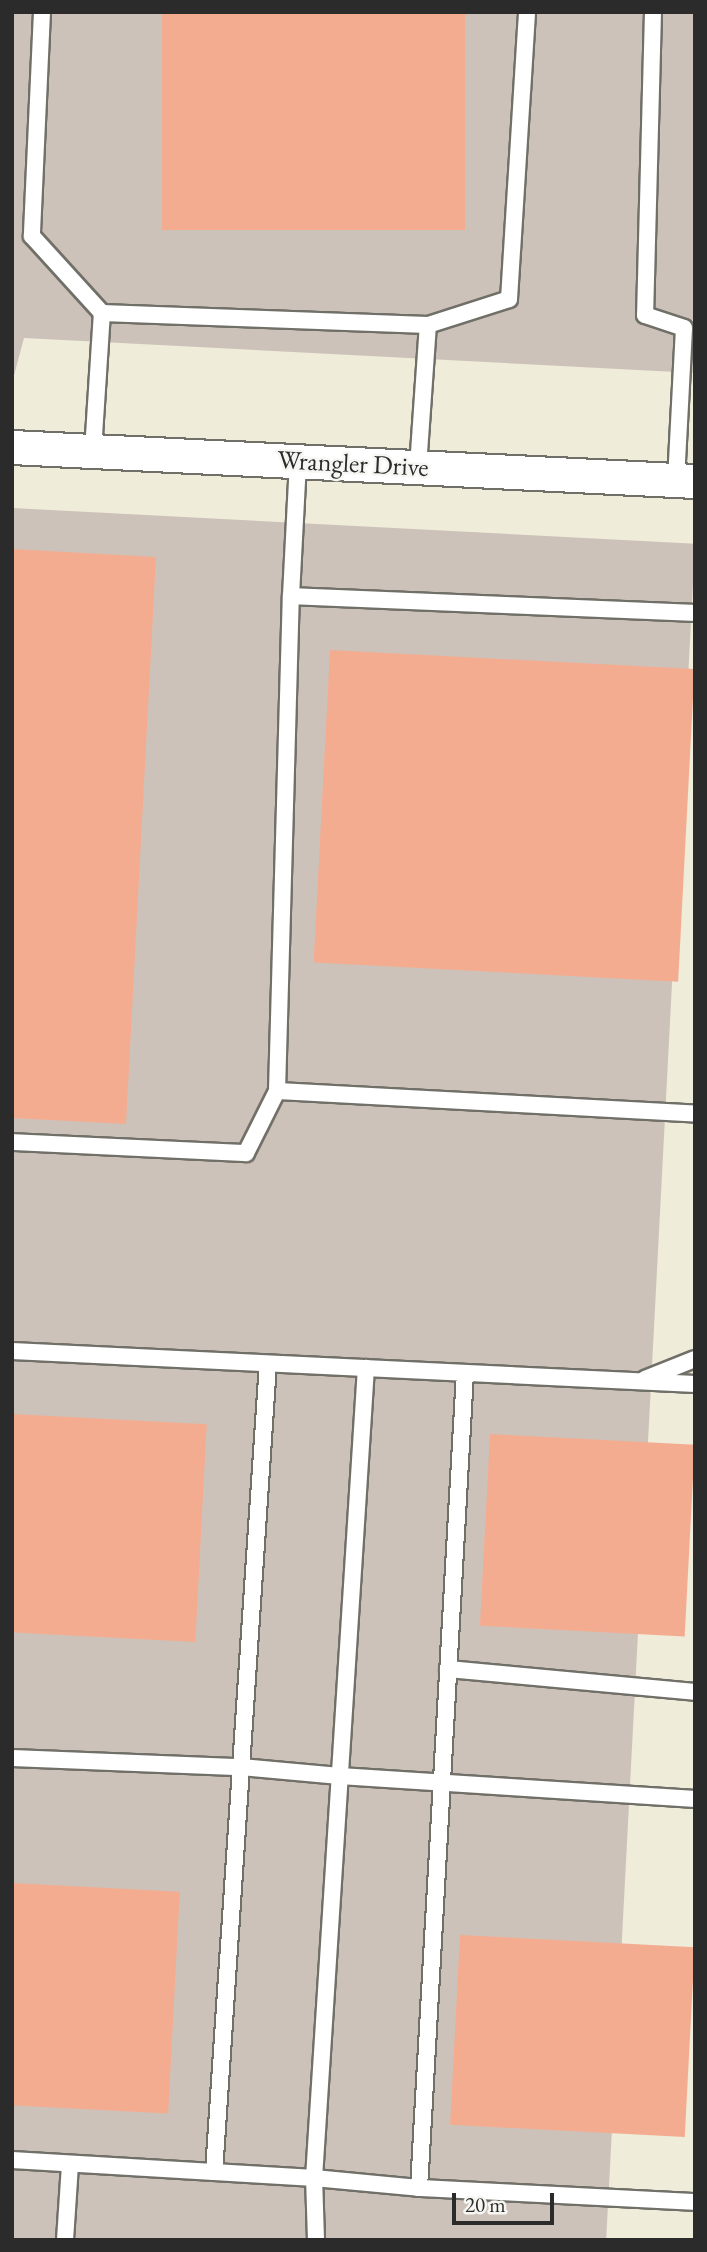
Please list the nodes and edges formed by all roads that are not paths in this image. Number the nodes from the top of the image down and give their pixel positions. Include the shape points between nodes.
1 (42, 12) edge
2 (527, 12) edge
3 (653, 12) edge
4 (102, 313) junction
5 (428, 325) junction
6 (689, 328) edge
7 (12, 447) edge
8 (93, 452) junction
9 (298, 462) junction
10 (418, 467) junction
11 (685, 480) edge
12 (291, 596) junction
13 (695, 613) edge
14 (277, 1091) junction
15 (695, 1114) edge
16 (12, 1142) edge
17 (12, 1351) edge
18 (695, 1359) edge
19 (268, 1364) junction
20 (366, 1368) junction
21 (465, 1373) junction
22 (639, 1381) junction
23 (695, 1384) edge
24 (448, 1669) junction
25 (695, 1692) edge
26 (12, 1758) edge
27 (241, 1767) junction
28 (340, 1776) junction
29 (442, 1782) junction
30 (695, 1799) edge
31 (12, 2160) edge
32 (70, 2164) junction
33 (215, 2172) junction
34 (314, 2178) junction
35 (419, 2188) junction
36 (695, 2202) edge
37 (65, 2240) edge
38 (316, 2240) edge

1 - 4 lane via 32,236
2 - 5 lane via 509,299
3 - 6 lane via 645,315
4 - 5 lane
4 - 8 lane
5 - 10 lane
6 - 11 lane
7 - 8 street, Wrangler Drive
8 - 9 street, Wrangler Drive
9 - 10 street, Wrangler Drive
9 - 12 lane
10 - 11 street, Wrangler Drive
12 - 13 lane
12 - 14 lane
14 - 15 lane
14 - 16 lane via 246,1153
17 - 19 lane
18 - 22 lane
19 - 20 lane
19 - 27 lane
20 - 21 lane
20 - 28 lane
21 - 22 lane
21 - 24 lane
22 - 23 lane
24 - 25 lane
24 - 29 lane
26 - 27 lane
27 - 28 lane
27 - 33 lane
28 - 29 lane
28 - 34 lane
29 - 30 lane
29 - 35 lane
31 - 32 lane
32 - 33 lane
32 - 37 lane
33 - 34 lane
34 - 35 lane
34 - 38 lane
35 - 36 lane

